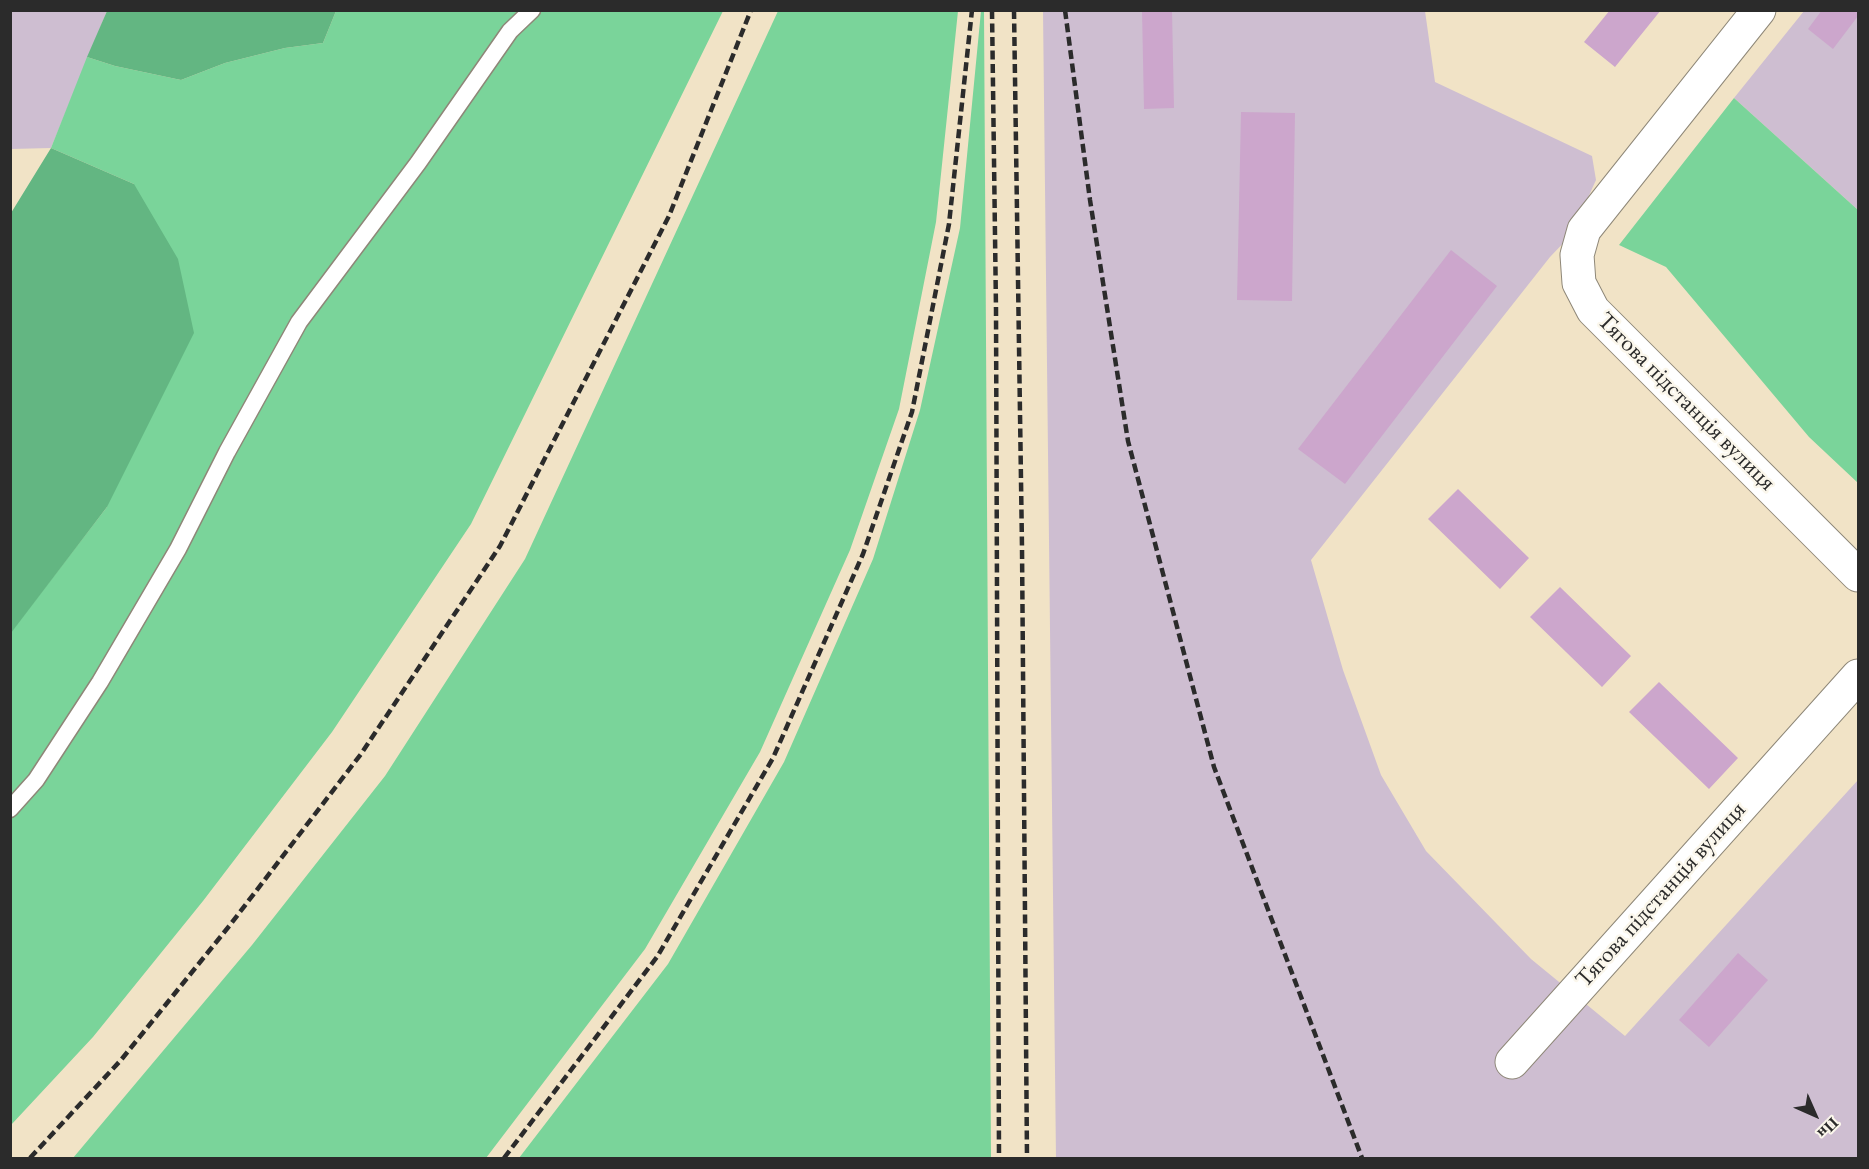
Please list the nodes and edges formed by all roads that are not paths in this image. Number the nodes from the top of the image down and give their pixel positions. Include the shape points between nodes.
1 (532, 10) edge
2 (1759, 10) edge
3 (1858, 575) edge
4 (1858, 676) edge
5 (10, 809) edge
6 (1512, 1062) dead end

1 - 5 lane via 510,31 300,322 178,549 100,682 36,780
2 - 3 street, Тягова підстанція вулиця via 1584,230 1577,255 1579,283 1593,310
4 - 6 street, Тягова підстанція вулиця

